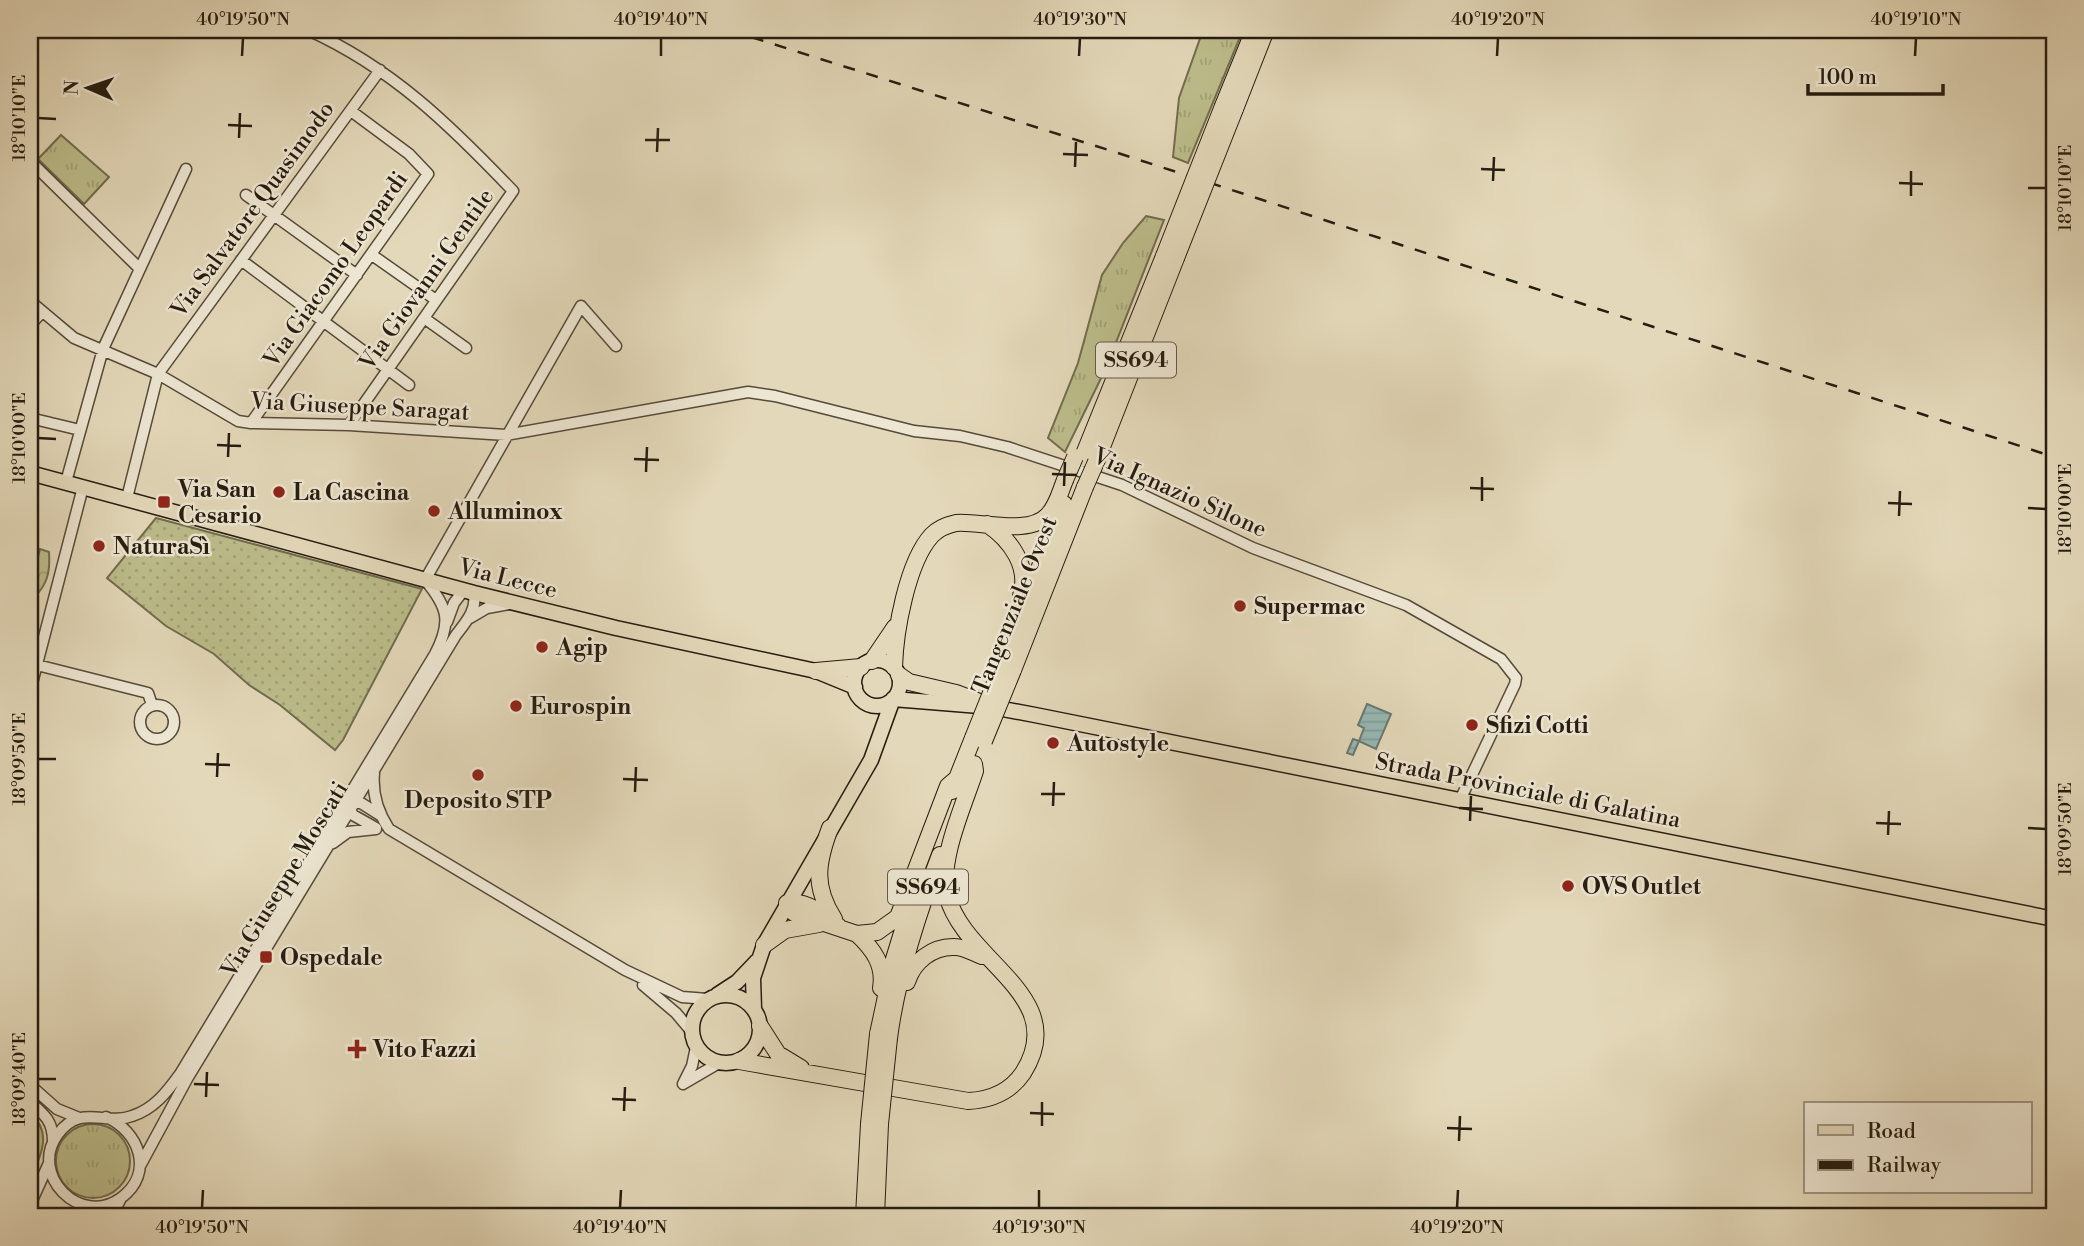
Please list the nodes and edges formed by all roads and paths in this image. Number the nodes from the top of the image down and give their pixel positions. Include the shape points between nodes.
1 (308, 30) edge
2 (1254, 30) edge
3 (1266, 30) edge
4 (380, 70) junction
5 (1229, 108) junction
6 (351, 111) junction
7 (31, 164) edge
8 (186, 169) dead end
9 (246, 195) dead end
10 (274, 216) junction
11 (372, 255) junction
12 (1170, 257) junction
13 (241, 260) junction
14 (139, 268) junction
15 (357, 275) junction
16 (436, 300) junction
17 (30, 301) edge
18 (42, 312) junction
19 (424, 318) junction
20 (323, 322) junction
21 (30, 325) edge
22 (615, 346) dead end
23 (466, 348) dead end
24 (103, 349) junction
25 (389, 368) junction
26 (158, 374) junction
27 (409, 384) dead end
28 (30, 418) edge
29 (251, 423) junction
30 (349, 425) junction
31 (80, 430) junction
32 (506, 435) junction
33 (1084, 459) junction
34 (30, 473) edge
35 (66, 482) junction
36 (1074, 483) junction
37 (83, 487) junction
38 (127, 498) junction
39 (985, 523) junction
40 (425, 580) junction
41 (469, 592) junction
42 (514, 603) junction
43 (470, 618) junction
44 (899, 622) junction
45 (447, 624) junction
46 (866, 664) junction
47 (37, 665) junction
48 (1006, 666) junction
49 (816, 671) junction
50 (897, 671) junction
51 (855, 687) junction
52 (945, 690) junction
53 (30, 691) edge
54 (893, 699) junction
55 (922, 702) junction
56 (869, 704) junction
57 (152, 705) dead end
58 (992, 707) junction
59 (978, 739) junction
60 (871, 760) junction
61 (974, 764) junction
62 (374, 771) junction
63 (956, 780) junction
64 (1460, 800) junction
65 (350, 806) junction
66 (380, 815) junction
67 (376, 828) junction
68 (830, 828) junction
69 (389, 829) junction
70 (328, 846) junction
71 (788, 903) junction
72 (2054, 919) edge
73 (823, 923) junction
74 (839, 927) junction
75 (857, 934) junction
76 (761, 952) junction
77 (988, 959) junction
78 (625, 970) junction
79 (712, 998) junction
80 (754, 1009) junction
81 (760, 1026) junction
82 (692, 1032) junction
83 (886, 1034) junction
84 (696, 1047) junction
85 (739, 1061) junction
86 (719, 1063) junction
87 (816, 1074) junction
88 (30, 1085) edge
89 (30, 1102) edge
90 (106, 1117) junction
91 (79, 1118) junction
92 (875, 1124) junction
93 (53, 1141) junction
94 (49, 1163) junction
95 (139, 1166) junction
96 (121, 1198) junction
97 (30, 1205) edge
98 (112, 1216) edge
99 (864, 1216) edge
100 (876, 1216) edge

1 - 4 street
2 - 5 highway, SS694
3 - 5 highway, SS694
4 - 6 street, Via Salvatore Quasimodo
4 - 16 street, Via Giovanni Gentile via 415,95 513,191
5 - 12 highway, SS694, bridge
6 - 10 street, Via Salvatore Quasimodo
6 - 11 street, Via Giacomo Leopardi via 409,153 428,174
7 - 14 street
8 - 14 street
9 - 10 street
10 - 13 street, Via Salvatore Quasimodo
10 - 15 street
11 - 15 street, Via Giacomo Leopardi
11 - 16 street
12 - 33 highway, SS694
12 - 33 highway, SS694 via 1099,414 1090,419
13 - 20 street
13 - 26 street, Via Salvatore Quasimodo
14 - 24 street
15 - 20 street, Via Giacomo Leopardi
16 - 19 street, Via Giovanni Gentile
17 - 18 street, Via Giuseppe Saragat
18 - 21 street
18 - 24 street, Via Giuseppe Saragat via 74,338
19 - 23 street
19 - 25 street, Via Giovanni Gentile
20 - 25 street
20 - 29 street, Via Giacomo Leopardi
22 - 32 street via 581,306
24 - 26 street, Via Giuseppe Saragat
24 - 31 street
25 - 27 street
25 - 30 street, Via Giovanni Gentile
26 - 29 street, Via Giuseppe Saragat via 238,421
26 - 38 street
28 - 31 street
29 - 30 street, Via Giuseppe Saragat
30 - 32 street, Via Giuseppe Saragat
31 - 35 street
32 - 40 street
32 - 64 street, Via Ignazio Silone via 748,392 914,431 1007,447 1122,485 1253,548 1406,605 1501,659 1516,677 1515,684
33 - 36 highway, bridge
34 - 35 main road
35 - 37 main road
36 - 39 highway via 1041,521 1021,527
36 - 48 highway, Tangenziale Ovest / SS694
37 - 38 main road
37 - 47 street
38 - 40 main road, Via Lecce
39 - 44 highway via 956,523 931,536 912,572
39 - 48 highway via 1005,538 1023,569 1023,592 1002,651
40 - 41 main road, Via Lecce
40 - 45 street via 443,606
41 - 42 main road, Via Lecce
41 - 43 street, Via Giuseppe Moscati via 476,602
41 - 45 street, Via Giuseppe Moscati via 454,603
42 - 43 street via 487,608
42 - 49 main road, Via Lecce
43 - 62 street, Via Giuseppe Moscati
44 - 46 highway
44 - 50 highway
45 - 65 street, Via Giuseppe Moscati via 445,636
46 - 49 highway
46 - 50 main road via 885,661
46 - 51 main road via 857,673
47 - 53 street
47 - 57 street via 148,694
48 - 59 highway, Tangenziale Ovest / SS694, bridge
49 - 51 main road, Via Lecce
50 - 52 highway via 909,682
50 - 54 main road via 899,688
51 - 56 main road
52 - 55 street via 943,697
52 - 58 highway
54 - 55 main road, Strada Provinciale di Galatina
54 - 56 main road
54 - 60 main road
55 - 58 main road, Strada Provinciale di Galatina
56 - 60 main road via 877,732
58 - 64 main road, Strada Provinciale di Galatina
59 - 61 highway, Tangenziale Ovest / SS694
59 - 63 highway, Tangenziale Ovest / SS694
60 - 68 main road
61 - 77 highway via 947,858 945,883 957,919
61 - 83 highway, Tangenziale Ovest / SS694 via 923,900
62 - 65 street, Via Giuseppe Moscati
62 - 66 street
63 - 75 highway via 948,786 898,916 877,932
63 - 83 highway, Tangenziale Ovest / SS694 via 894,959
64 - 72 main road, Strada Provinciale di Galatina
65 - 66 street via 361,803
65 - 67 street via 362,822
65 - 70 street, Via Giuseppe Moscati
65 - 90 street, Via Giuseppe Moscati via 164,1095 130,1118
66 - 69 street
67 - 69 street
67 - 70 street via 348,832
68 - 71 main road
68 - 74 highway via 819,878 826,906
69 - 78 street
70 - 95 street, Via Giuseppe Moscati
71 - 73 highway via 794,913
71 - 74 highway via 825,914
71 - 76 main road
73 - 74 highway
73 - 76 highway via 785,930
74 - 75 highway
75 - 83 highway via 869,944 881,968 875,1028
76 - 79 main road via 737,982
76 - 80 main road via 753,978
77 - 83 highway via 956,946 926,955 912,969 895,1025
77 - 87 highway via 1023,993 1034,1021 1030,1059 1005,1091 989,1099 968,1101
78 - 79 street via 682,997
78 - 82 street
79 - 80 main road via 733,995
79 - 82 main road via 695,1013
80 - 81 main road
81 - 85 main road via 753,1051
81 - 87 highway via 778,1054
82 - 84 main road
83 - 92 highway, Tangenziale Ovest / SS694, bridge
84 - 86 main road
84 - 86 street via 683,1084
85 - 86 main road
85 - 87 highway
88 - 91 street via 57,1109
89 - 93 street via 48,1118
90 - 91 street, Via Giuseppe Moscati
90 - 95 street via 118,1122 135,1141
91 - 93 street
92 - 99 highway, Tangenziale Ovest / SS694
92 - 100 highway, Tangenziale Ovest / SS694
93 - 94 street
94 - 96 street via 58,1189 79,1204 105,1206
94 - 97 street
95 - 96 street, Via Giuseppe Moscati via 133,1185
96 - 98 street, Via Giuseppe Moscati

